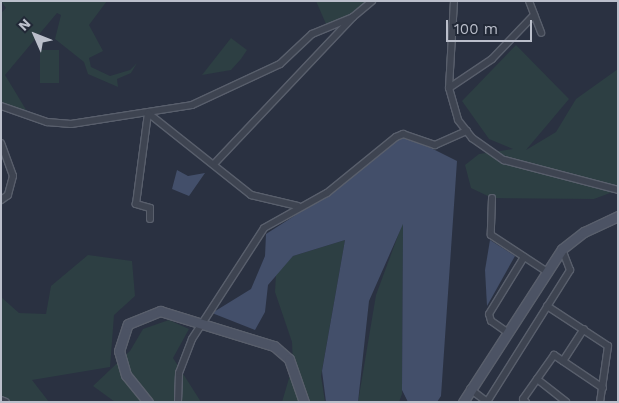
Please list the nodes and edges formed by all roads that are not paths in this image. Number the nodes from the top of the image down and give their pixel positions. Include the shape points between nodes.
1 (372, 1) edge
2 (454, 1) edge
3 (529, 1) edge
4 (534, 14) junction
5 (353, 17) junction
6 (541, 33) dead end
7 (449, 88) junction
8 (1, 106) edge
9 (148, 113) junction
10 (467, 131) junction
11 (1, 143) edge
12 (215, 163) junction
13 (618, 190) edge
14 (492, 198) dead end
15 (1, 200) edge
16 (298, 206) junction
17 (618, 216) edge
18 (150, 219) dead end
19 (562, 249) junction
20 (524, 258) junction
21 (546, 271) junction
22 (547, 306) junction
23 (202, 321) junction
24 (584, 328) junction
25 (507, 332) junction
26 (563, 361) junction
27 (537, 379) junction
28 (603, 388) junction
29 (470, 389) junction
30 (1, 400) edge
31 (6, 402) edge
32 (148, 402) edge
33 (178, 402) edge
34 (304, 402) edge
35 (463, 402) edge
36 (487, 402) edge
37 (526, 402) edge
38 (566, 402) edge
39 (600, 402) edge

1 - 5 street
2 - 7 street
3 - 4 street
4 - 6 street
4 - 7 street via 492,59
5 - 9 street via 312,34 280,64 217,96
5 - 12 street
7 - 10 street via 458,120
8 - 9 street via 47,122 71,124
9 - 12 street
9 - 18 street via 136,204 150,208
10 - 13 street via 486,151 504,160
10 - 16 street via 435,144 403,134 396,137 327,193
11 - 15 street via 13,176
12 - 16 street via 251,195
14 - 20 street via 491,235
16 - 23 street via 257,235
17 - 19 street via 584,232
19 - 21 street
19 - 22 street via 570,270
20 - 21 street
20 - 25 street via 489,314 491,321
21 - 25 street
22 - 24 street
22 - 36 street
23 - 32 street via 160,311 128,324 119,351 121,364
23 - 33 street via 179,373
23 - 34 street via 262,340 282,352
24 - 26 street
24 - 28 street via 608,346
25 - 29 street
26 - 27 street via 554,355
26 - 28 street
27 - 37 street via 524,399
27 - 38 street
28 - 39 street
29 - 35 street
29 - 36 street
30 - 31 street

